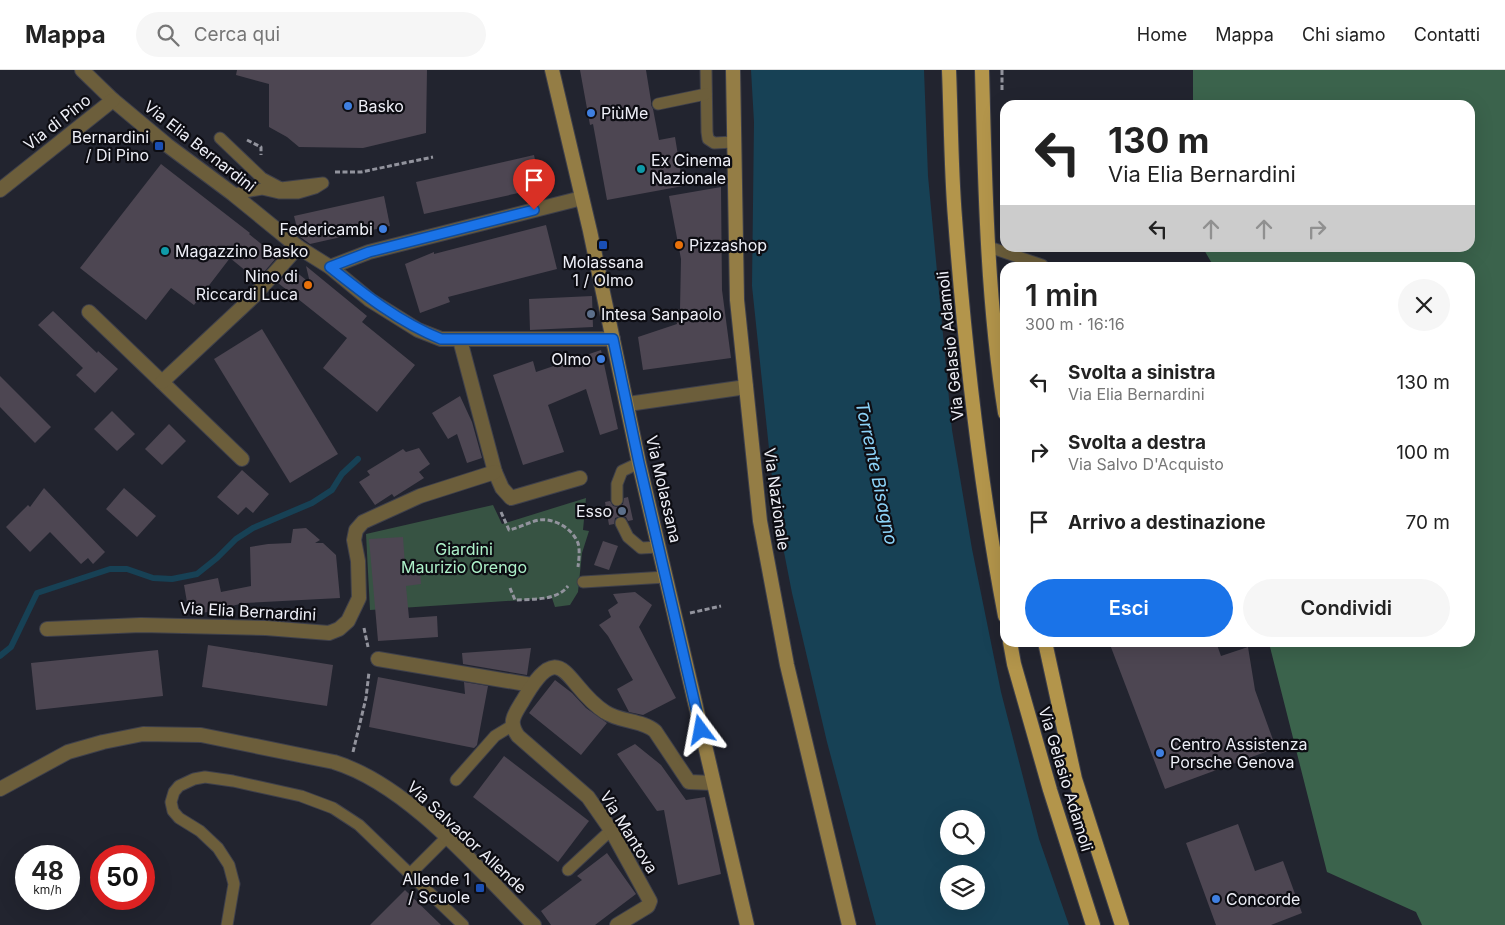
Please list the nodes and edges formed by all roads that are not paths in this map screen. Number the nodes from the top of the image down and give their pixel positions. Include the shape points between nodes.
1 (82, 70) edge
2 (552, 70) edge
3 (706, 70) edge
4 (732, 70) edge
5 (949, 70) edge
6 (982, 70) edge
7 (706, 94) junction
8 (113, 100) junction
9 (658, 104) dead end
10 (220, 138) dead end
11 (734, 142) junction
12 (0, 190) edge
13 (233, 194) junction
14 (582, 198) junction
15 (298, 247) junction
16 (989, 247) junction
17 (1000, 251) edge
18 (1004, 252) edge
19 (1033, 262) edge
20 (330, 267) junction
21 (89, 312) dead end
22 (613, 339) junction
23 (460, 340) junction
24 (1000, 347) edge
25 (162, 382) junction
26 (746, 387) junction
27 (628, 404) junction
28 (242, 459) dead end
29 (639, 463) junction
30 (495, 472) junction
31 (580, 478) dead end
32 (617, 500) dead end
33 (621, 523) dead end
34 (659, 547) junction
35 (666, 577) junction
36 (583, 582) dead end
37 (1000, 591) edge
38 (47, 629) dead end
39 (1011, 647) edge
40 (1046, 647) edge
41 (374, 662) road end
42 (532, 685) junction
43 (512, 725) junction
44 (456, 780) dead end
45 (713, 783) junction
46 (0, 789) edge
47 (610, 830) junction
48 (447, 837) junction
49 (568, 870) dead end
50 (411, 873) junction
51 (748, 922) edge
52 (227, 925) edge
53 (463, 925) edge
54 (534, 925) edge
55 (618, 925) edge
56 (849, 925) edge
57 (1093, 925) edge
58 (1122, 925) edge

1 - 8 street, Via Elia Bernardini
2 - 14 main road, Via Molassana
3 - 7 lane
4 - 11 main road, Via Nazionale
5 - 37 main road, Via Gelasio Adamoli via 955,216 968,368
6 - 16 main road
7 - 9 lane
7 - 11 lane via 708,140 714,143
8 - 12 street, Via di Pino
8 - 13 street, Via Elia Bernardini
10 - 13 lane via 262,178 281,188 323,183 298,193 262,189
11 - 26 main road, Via Nazionale via 737,300
13 - 15 street, Via Elia Bernardini
14 - 20 street via 369,252
14 - 22 main road, Via Molassana
15 - 20 street, Via Elia Bernardini
15 - 25 street via 253,297
16 - 17 lane
16 - 24 main road
18 - 19 lane
20 - 23 street, Via Elia Bernardini via 370,300 418,330 441,339
21 - 25 street
22 - 23 street, Via Elia Bernardini
22 - 27 main road, Via Molassana
23 - 30 street
25 - 28 street
26 - 27 street
26 - 56 main road, Via Nazionale via 760,521 787,665
27 - 29 main road, Via Molassana
29 - 32 lane via 622,471 617,484
29 - 34 main road, Via Molassana
30 - 31 street via 511,498
30 - 38 street, Via Elia Bernardini via 420,496 363,522 356,530 354,540 359,598 348,621 329,633 141,625
33 - 34 lane via 628,537 641,548
34 - 35 main road, Via Molassana
35 - 36 lane
35 - 45 main road, Via Molassana
39 - 57 main road, Via Gelasio Adamoli via 1050,790
40 - 58 main road, Via Gelasio Adamoli via 1075,780
41 - 42 street
42 - 43 street
42 - 45 street via 545,670 557,667 606,712 655,731 688,782
43 - 44 lane via 495,736
43 - 47 street, Via Mantova via 518,736 588,797
45 - 51 main road, Via Molassana
46 - 48 street, Via Salvador Allende via 68,752 103,742 143,734 201,735 349,766 394,791
47 - 49 lane
47 - 55 street, Via Mantova via 650,901 648,906
48 - 50 lane
48 - 54 street, Via Salvador Allende
50 - 52 lane via 359,825 316,801 233,781 205,777 186,781 174,792 173,810 218,848 229,864 234,884
50 - 53 lane

